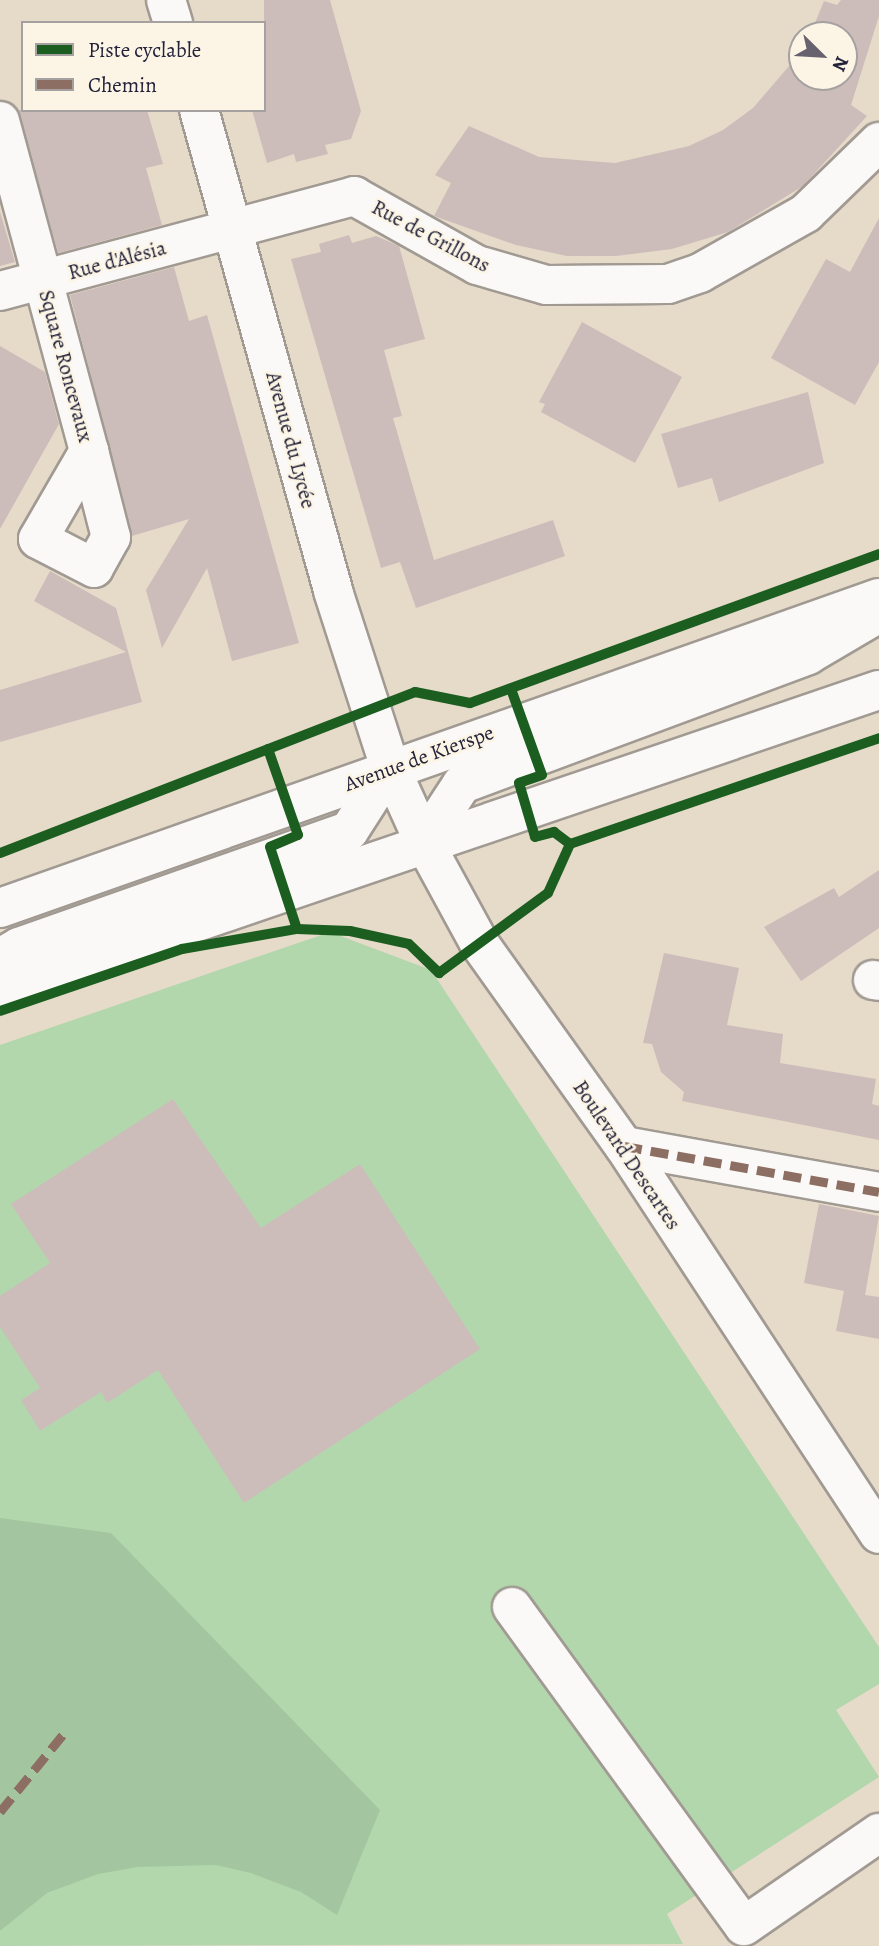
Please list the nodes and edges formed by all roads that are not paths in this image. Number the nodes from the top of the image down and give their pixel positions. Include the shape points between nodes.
1 (166, 0) edge
2 (172, 21) edge
3 (200, 112) edge
4 (0, 121) edge
5 (879, 142) edge
6 (233, 228) junction
7 (42, 280) junction
8 (0, 291) edge
9 (89, 452) dead end
10 (879, 598) edge
11 (879, 613) edge
12 (879, 690) edge
13 (390, 767) junction
14 (424, 842) junction
15 (0, 908) edge
16 (0, 958) edge
17 (0, 989) edge
18 (624, 1146) junction
19 (879, 1192) edge
20 (879, 1534) edge
21 (512, 1607) dead end
22 (879, 1833) edge

1 - 2 street
3 - 6 street, Avenue du Lycée
4 - 7 street, Square Roncevaux
5 - 6 street, Rue de Grillons via 806,213 700,272 668,284 546,285 477,265 354,196
6 - 7 street, Rue d'Alésia
6 - 13 street, Avenue du Lycée via 333,591
7 - 8 street, Rue d'Alésia
7 - 9 street, Square Roncevaux
10 - 13 street, Avenue de Kierspe
11 - 14 street via 808,655 462,784
12 - 14 street
13 - 14 street, Boulevard Descartes
13 - 15 street, Avenue de Kierspe
13 - 16 street via 349,831 19,947
14 - 17 street
14 - 18 street, Boulevard Descartes via 479,943
18 - 19 street
18 - 20 street, Boulevard Descartes
21 - 22 street via 744,1926

